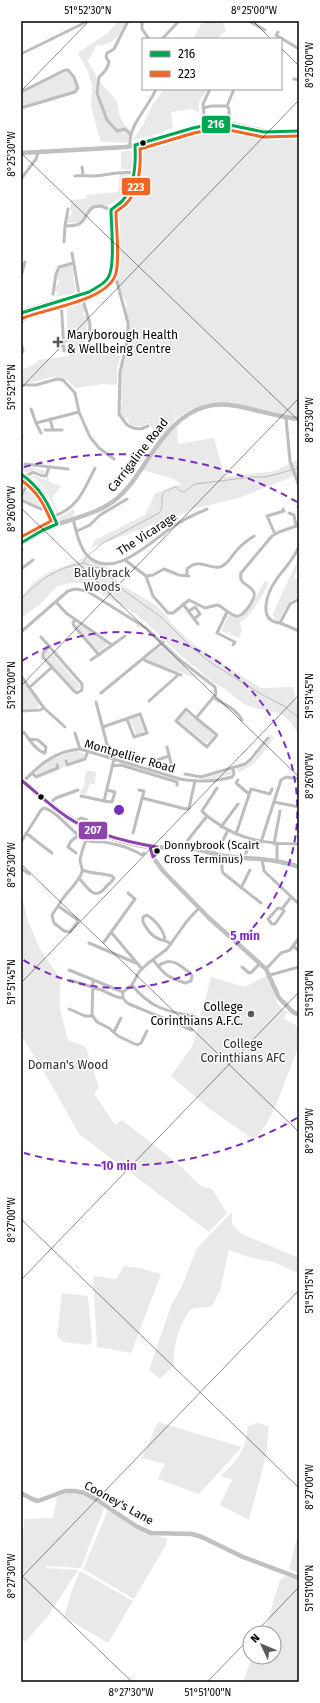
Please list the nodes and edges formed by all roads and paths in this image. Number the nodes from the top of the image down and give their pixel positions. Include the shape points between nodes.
1 (88, 21) edge
2 (128, 21) edge
3 (142, 21) edge
4 (179, 21) edge
5 (249, 21) edge
6 (265, 30) dead end
7 (278, 32) dead end
8 (148, 38) edge
9 (163, 38) edge
10 (281, 38) edge
11 (282, 39) edge
12 (299, 49) edge
13 (21, 54) edge
14 (294, 79) dead end
15 (299, 80) edge
16 (155, 90) edge
17 (210, 90) edge
18 (234, 90) edge
19 (21, 92) edge
20 (226, 106) junction
21 (21, 108) edge
22 (203, 108) junction
23 (229, 115) dead end
24 (205, 126) junction
25 (299, 131) edge
26 (131, 135) junction
27 (132, 146) junction
28 (21, 153) edge
29 (38, 153) junction
30 (82, 168) dead end
31 (133, 173) junction
32 (82, 175) junction
33 (75, 176) dead end
34 (21, 180) edge
35 (68, 209) dead end
36 (111, 210) junction
37 (65, 226) junction
38 (64, 242) dead end
39 (72, 252) dead end
40 (25, 262) dead end
41 (74, 263) junction
42 (21, 276) edge
43 (110, 276) junction
44 (53, 294) dead end
45 (80, 294) junction
46 (61, 299) junction
47 (21, 313) edge
48 (28, 316) dead end
49 (21, 321) edge
50 (85, 340) dead end
51 (89, 340) junction
52 (21, 344) edge
53 (89, 345) dead end
54 (64, 351) dead end
55 (21, 355) edge
56 (21, 385) edge
57 (31, 409) dead end
58 (79, 412) junction
59 (286, 418) junction
60 (50, 419) junction
61 (299, 419) edge
62 (36, 423) junction
63 (148, 426) dead end
64 (45, 430) dead end
65 (53, 430) junction
66 (62, 430) dead end
67 (42, 433) dead end
68 (114, 459) dead end
69 (25, 464) dead end
70 (49, 467) junction
71 (94, 468) dead end
72 (68, 469) dead end
73 (21, 474) edge
74 (26, 477) junction
75 (299, 486) edge
76 (29, 488) dead end
77 (21, 496) edge
78 (127, 499) dead end
79 (21, 500) edge
80 (50, 507) junction
81 (207, 509) dead end
82 (284, 512) dead end
83 (289, 513) dead end
84 (54, 516) junction
85 (73, 519) junction
86 (57, 524) junction
87 (298, 526) edge
88 (77, 531) junction
89 (275, 534) junction
90 (254, 536) dead end
91 (21, 543) edge
92 (299, 546) edge
93 (33, 560) dead end
94 (125, 560) junction
95 (22, 567) edge
96 (299, 572) edge
97 (146, 576) junction
98 (299, 578) edge
99 (299, 599) edge
100 (56, 602) junction
101 (184, 604) junction
102 (189, 611) junction
103 (227, 612) junction
104 (75, 619) junction
105 (194, 619) junction
106 (280, 623) junction
107 (198, 624) dead end
108 (299, 631) edge
109 (21, 632) edge
110 (125, 636) dead end
111 (40, 637) dead end
112 (163, 642) junction
113 (112, 645) junction
114 (233, 645) dead end
115 (50, 646) junction
116 (99, 654) junction
117 (143, 659) junction
118 (91, 660) dead end
119 (52, 667) junction
120 (21, 676) edge
121 (30, 687) junction
122 (101, 694) dead end
123 (213, 698) junction
124 (149, 701) dead end
125 (96, 702) dead end
126 (44, 708) junction
127 (21, 711) edge
128 (128, 718) junction
129 (196, 718) junction
130 (242, 720) dead end
131 (65, 726) dead end
132 (103, 727) junction
133 (75, 733) dead end
134 (21, 734) edge
135 (268, 738) dead end
136 (29, 739) junction
137 (167, 747) dead end
138 (80, 749) junction
139 (88, 751) junction
140 (45, 753) junction
141 (169, 756) junction
142 (108, 757) junction
143 (49, 758) junction
144 (114, 759) junction
145 (66, 761) dead end
146 (57, 765) dead end
147 (112, 766) junction
148 (232, 768) junction
149 (148, 770) junction
150 (173, 771) dead end
151 (32, 773) junction
152 (185, 774) dead end
153 (299, 779) edge
154 (238, 780) dead end
155 (22, 781) edge
156 (195, 781) junction
157 (176, 785) dead end
158 (218, 788) dead end
159 (272, 789) dead end
160 (78, 790) dead end
161 (107, 790) junction
162 (139, 790) dead end
163 (249, 794) junction
164 (81, 796) dead end
165 (142, 798) junction
166 (104, 801) junction
167 (274, 802) junction
168 (50, 803) junction
169 (238, 804) dead end
170 (299, 807) edge
171 (280, 811) dead end
172 (207, 816) junction
173 (87, 820) dead end
174 (74, 822) junction
175 (221, 827) junction
176 (91, 830) junction
177 (228, 830) junction
178 (26, 833) junction
179 (133, 833) dead end
180 (236, 834) junction
181 (79, 835) junction
182 (250, 839) junction
183 (86, 840) junction
184 (188, 840) dead end
185 (21, 842) edge
186 (261, 842) junction
187 (276, 844) junction
188 (299, 844) edge
189 (150, 847) junction
190 (157, 847) junction
191 (219, 848) dead end
192 (52, 853) dead end
193 (76, 853) dead end
194 (144, 853) dead end
195 (246, 853) dead end
196 (222, 855) junction
197 (153, 857) junction
198 (262, 859) junction
199 (277, 860) junction
200 (299, 867) edge
201 (21, 868) edge
202 (82, 870) junction
203 (250, 870) dead end
204 (29, 874) dead end
205 (79, 878) junction
206 (241, 888) junction
207 (128, 893) dead end
208 (292, 897) junction
209 (261, 903) dead end
210 (299, 904) edge
211 (58, 906) junction
212 (199, 908) junction
213 (282, 909) junction
214 (112, 932) junction
215 (299, 938) edge
216 (165, 940) junction
217 (104, 942) dead end
218 (89, 943) dead end
219 (171, 944) junction
220 (293, 946) junction
221 (299, 951) edge
222 (153, 960) junction
223 (136, 963) junction
224 (260, 963) junction
225 (158, 966) junction
226 (242, 967) dead end
227 (299, 967) edge
228 (142, 969) junction
229 (266, 969) junction
230 (69, 970) dead end
231 (270, 975) junction
232 (70, 980) dead end
233 (93, 980) junction
234 (132, 985) junction
235 (93, 988) junction
236 (123, 992) junction
237 (123, 999) junction
238 (69, 1009) dead end
239 (299, 1015) edge
240 (93, 1016) junction
241 (121, 1018) dead end
242 (193, 1019) dead end
243 (192, 1030) dead end
244 (146, 1031) dead end
245 (114, 1032) junction
246 (21, 1493) edge
247 (299, 1578) edge

1 - 13 street
2 - 26 street via 114,49 107,53 109,65 99,77 97,93 107,120 117,131 125,129
3 - 8 street via 142,29
4 - 9 street
5 - 6 street
7 - 10 street via 276,35
11 - 12 street
14 - 15 street
16 - 26 street
17 - 22 street
18 - 20 street
19 - 21 street via 65,70 74,77 78,88 74,92
20 - 22 street
20 - 23 street via 229,108
22 - 24 street
24 - 25 street via 232,124 269,132
24 - 27 street
26 - 27 street
27 - 29 street
27 - 31 street
28 - 29 street
29 - 34 street
30 - 32 street
31 - 32 street
31 - 36 street via 125,197
32 - 33 street
35 - 37 street
36 - 37 street via 101,206 93,207 82,223
36 - 43 street
37 - 38 street
39 - 41 street
40 - 42 street
41 - 44 street via 59,267
41 - 45 street
43 - 45 street via 98,287
43 - 63 street via 117,282 128,323 128,338 120,369 119,414 127,425 133,428 141,429
45 - 46 street
45 - 51 street via 90,324
46 - 47 street
46 - 54 street
48 - 49 street
50 - 51 street
51 - 53 street
52 - 55 street
56 - 58 street via 63,380 75,393
57 - 62 street
58 - 60 street
58 - 68 street via 90,437 99,448
59 - 61 street, Carrigaline Road
59 - 75 street via 291,464
59 - 85 street, Carrigaline Road via 226,405 210,406 189,413 166,433 121,495 96,512
60 - 62 street
60 - 65 street
62 - 67 street
64 - 65 street
65 - 66 street
69 - 70 street
70 - 72 street
70 - 74 street via 46,476 34,472
71 - 84 street via 72,507 65,513
73 - 74 street
74 - 80 street via 43,491
76 - 77 street via 26,487
78 - 88 street
79 - 80 street via 41,509
80 - 84 street
81 - 94 street, The Vicarage via 178,523 143,550
82 - 89 street via 267,516
83 - 87 street via 294,515
84 - 86 street
85 - 86 street, Carrigaline Road
85 - 88 street, The Vicarage
86 - 91 street, Carrigaline Road
87 - 89 street
88 - 94 street, The Vicarage via 88,556 111,564
89 - 103 street via 241,574 241,582 254,592 254,598 242,615 236,616
90 - 97 street via 223,565 193,565 187,569 188,576 164,569
92 - 106 street via 274,582 266,604 267,616 270,620
93 - 95 street
94 - 97 street
96 - 98 street
97 - 101 street via 153,596 166,612 173,613
99 - 106 street via 290,604
100 - 104 street
100 - 109 street
100 - 112 street via 71,589 87,591 146,628
101 - 102 street
101 - 103 street via 190,600 205,608 217,606
102 - 105 street
102 - 105 street via 195,607 200,614
103 - 114 street via 217,633 235,642
104 - 113 street
104 - 116 street via 74,626
105 - 107 street
106 - 108 street
110 - 113 street
111 - 115 street
112 - 117 street
112 - 123 street via 180,660 215,687 217,691
113 - 116 street
115 - 119 street via 43,653 43,657
115 - 119 street via 82,684 82,690 77,693 74,691
116 - 118 street
117 - 122 street
117 - 124 street via 179,674
119 - 121 street
120 - 121 street
121 - 126 street
123 - 129 street
123 - 130 street via 223,702
125 - 132 street
126 - 127 street
126 - 131 street
128 - 128 street via 140,714 147,733 134,737
128 - 132 street
129 - 129 street via 186,709 176,721 207,747 217,735
132 - 142 street
133 - 138 street
134 - 136 street via 24,732
135 - 148 street via 250,760
136 - 140 street via 40,752
136 - 140 street via 38,740 46,747
137 - 141 street
138 - 139 street, Montpellier Road
138 - 143 street, Montpellier Road
139 - 142 street, Montpellier Road
139 - 145 street via 85,759 67,765
140 - 143 street
141 - 149 street via 152,762
141 - 150 street
142 - 144 street, Montpellier Road
143 - 151 street, Montpellier Road
144 - 147 street
144 - 149 street, Montpellier Road
146 - 151 street via 58,768 36,777
147 - 157 street via 121,765 177,782
147 - 161 street
148 - 152 street via 201,777
148 - 156 street, Montpellier Road via 232,777 205,782
149 - 156 street, Montpellier Road
151 - 155 street, Montpellier Road
153 - 167 street via 286,777 281,780
154 - 163 street via 236,783
155 - 168 street
156 - 165 street via 189,808 186,809
158 - 172 street via 203,808 202,811
159 - 163 street via 270,794 253,789
160 - 168 street via 56,798
161 - 166 street
161 - 166 street via 115,792 112,802
162 - 165 street via 144,791
163 - 180 street
164 - 166 street
165 - 179 street
167 - 170 street
167 - 186 street
168 - 174 street
169 - 175 street
171 - 187 street
172 - 175 street
172 - 184 street
173 - 174 street via 79,818
174 - 176 street
175 - 177 street
176 - 183 street
176 - 189 street
177 - 180 street
177 - 191 street
178 - 181 street via 44,808
178 - 185 street
178 - 192 street
180 - 182 street
181 - 183 street
181 - 193 street via 68,847
182 - 186 street
182 - 195 street
183 - 194 street via 118,845 142,855
183 - 202 street via 80,861
186 - 187 street
187 - 188 street
187 - 199 street
189 - 190 street
189 - 197 street
190 - 196 street via 193,849
190 - 197 street via 157,853
196 - 198 street
196 - 206 street via 223,873
197 - 212 street
198 - 199 street
198 - 208 street via 264,871
199 - 200 street
201 - 204 street
202 - 205 street
202 - 205 street via 114,878 100,894 96,894
203 - 206 street
205 - 211 street
206 - 209 street
207 - 214 street via 135,899
208 - 210 street
208 - 213 street
211 - 211 street via 52,915 54,923 64,931 70,932 78,920
212 - 219 street
212 - 224 street
213 - 213 street via 283,914 275,924 272,924 268,918 278,908
214 - 217 street
214 - 223 street
215 - 220 street
216 - 216 street via 156,922 147,915 143,917 142,922 151,933 160,940
216 - 219 street
218 - 223 street
219 - 222 street
220 - 221 street
220 - 229 street via 281,953
222 - 225 street
222 - 228 street
223 - 228 street
224 - 226 street via 248,973
224 - 229 street
225 - 225 street via 165,962 176,962 190,973 191,980 185,984 175,980 166,976
227 - 231 street
228 - 234 street
229 - 231 street
230 - 233 street
231 - 239 street via 279,998 292,1012
232 - 235 street
233 - 235 street
233 - 236 street
234 - 236 street
234 - 242 street via 147,1001 174,1013 194,1016
235 - 237 street
235 - 240 street
236 - 237 street
237 - 243 street via 129,1004
238 - 240 street via 85,1016
240 - 245 street via 97,1022
241 - 245 street
244 - 245 street via 141,1043 137,1045
246 - 247 street, Cooney's Lane via 32,1500 38,1500 75,1490 97,1500 151,1533 192,1534 202,1537 243,1557

